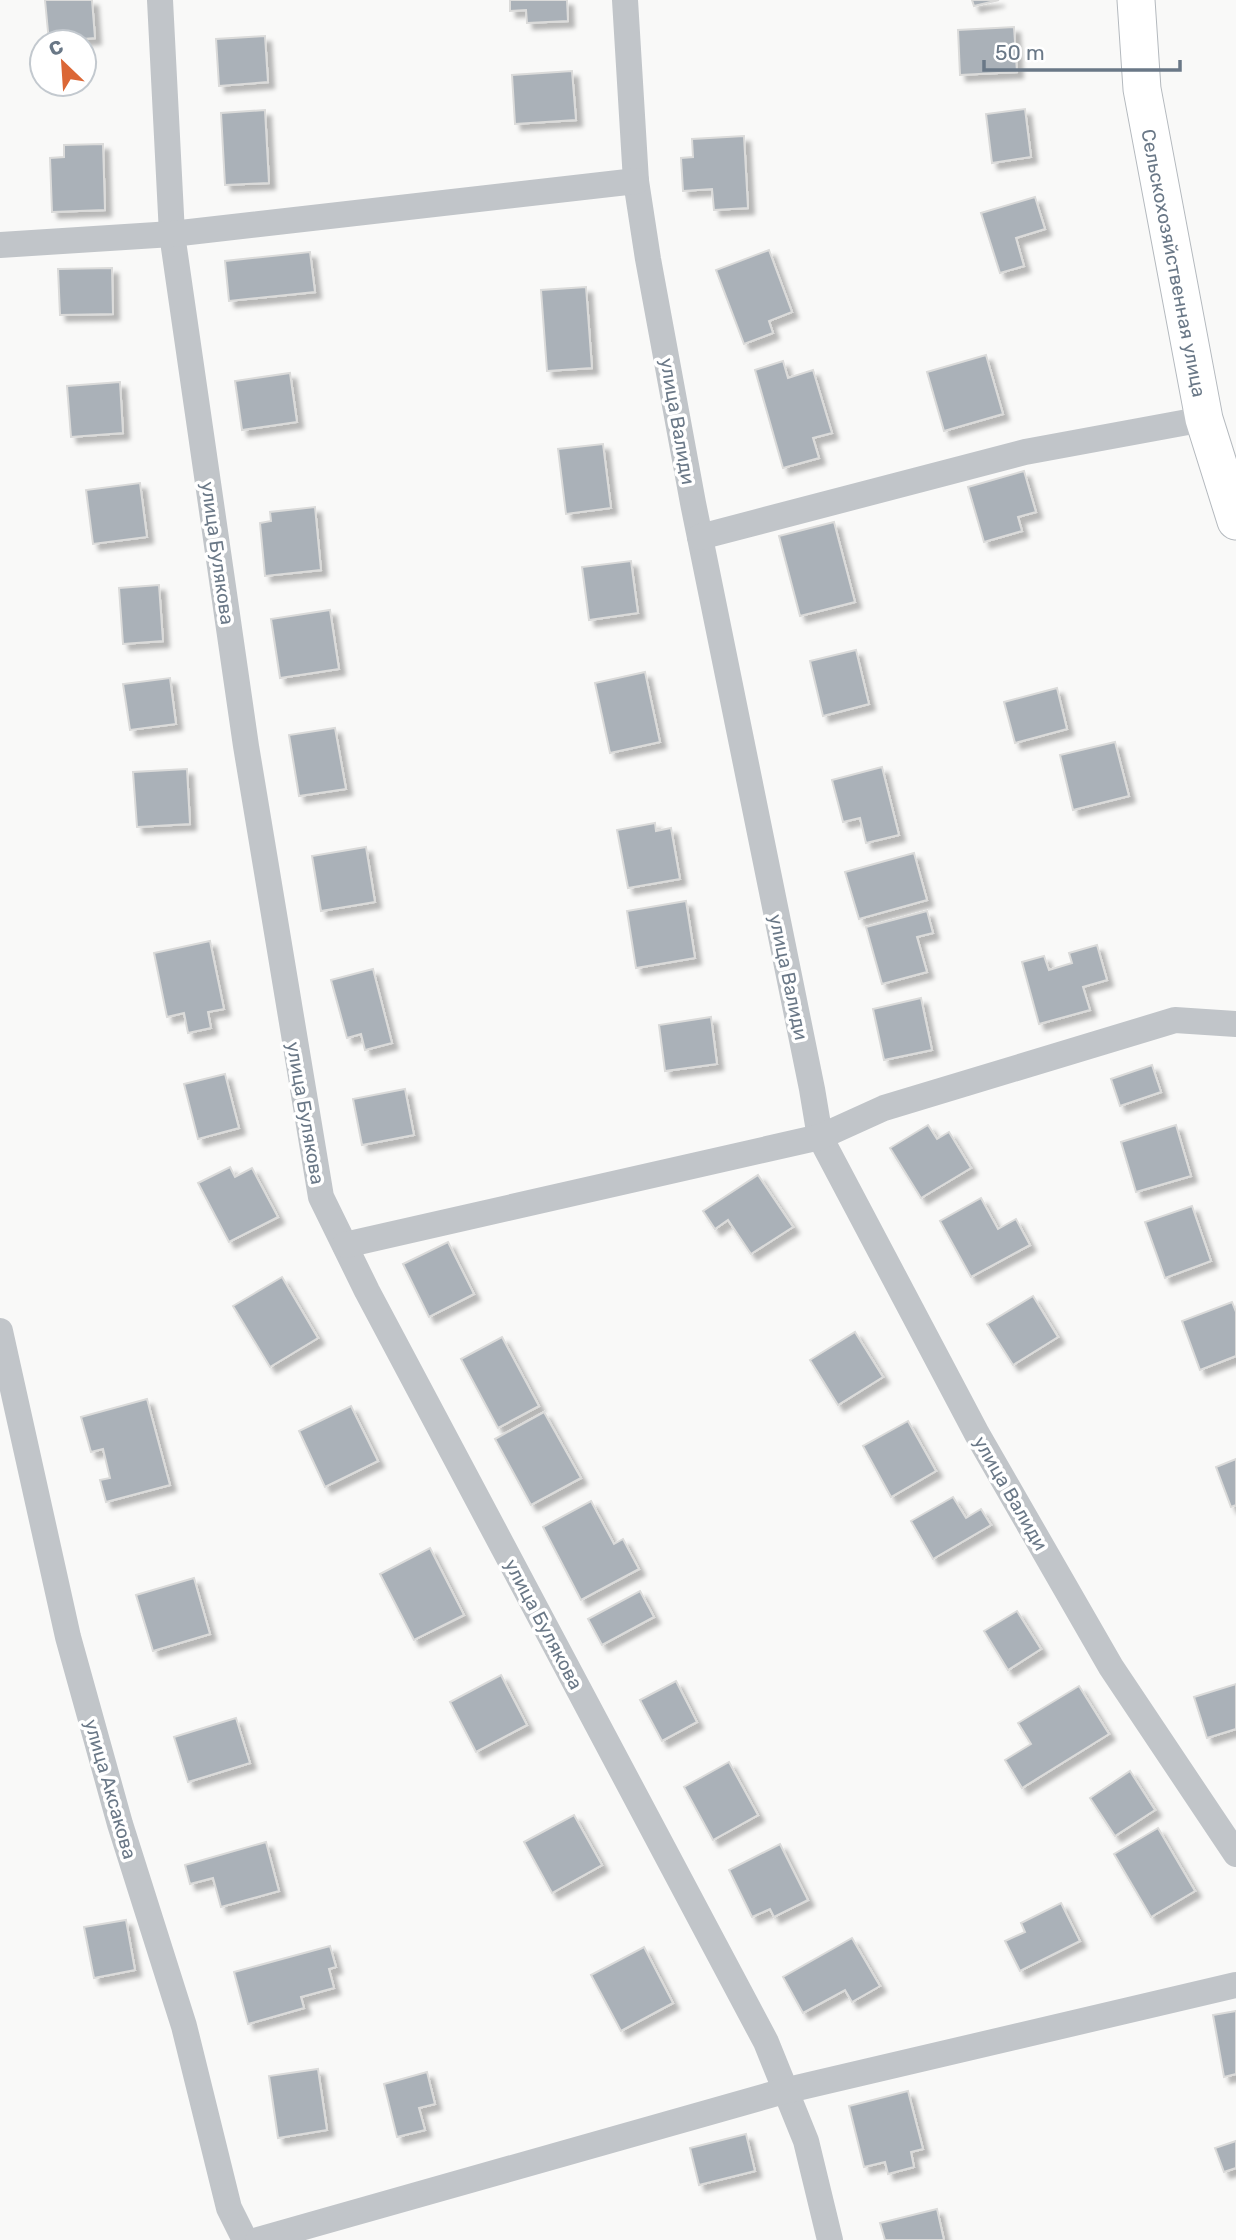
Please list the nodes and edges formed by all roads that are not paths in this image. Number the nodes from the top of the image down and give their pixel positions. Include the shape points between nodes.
1 (160, 0) edge
2 (625, 0) edge
3 (1136, 0) edge
4 (636, 181) junction
5 (172, 234) junction
6 (0, 246) edge
7 (1204, 419) junction
8 (1236, 521) edge
9 (700, 537) junction
10 (1236, 1024) edge
11 (820, 1137) junction
12 (345, 1245) junction
13 (0, 1331) edge
14 (1236, 1854) edge
15 (1236, 1985) edge
16 (784, 2091) junction
17 (245, 2240) edge
18 (258, 2240) edge
19 (831, 2240) edge

1 - 5 street, улица Булякова
2 - 4 street, улица Валиди
3 - 7 main road, Сельскохозяйственная улица via 1142,89
4 - 5 street
4 - 9 street, улица Валиди
5 - 6 street
5 - 12 street, улица Булякова via 246,746 306,1116 321,1197
7 - 8 main road, Сельскохозяйственная улица
7 - 9 street via 1025,452
9 - 11 street, улица Валиди
10 - 11 street via 1175,1020 884,1108
11 - 12 street
11 - 14 street, улица Валиди via 977,1434 1111,1667
12 - 16 street, улица Булякова via 766,2042
13 - 17 street, улица Аксакова via 72,1651 120,1824 184,2026 229,2208
15 - 16 street
16 - 18 street
16 - 19 street, улица Булякова via 806,2141

